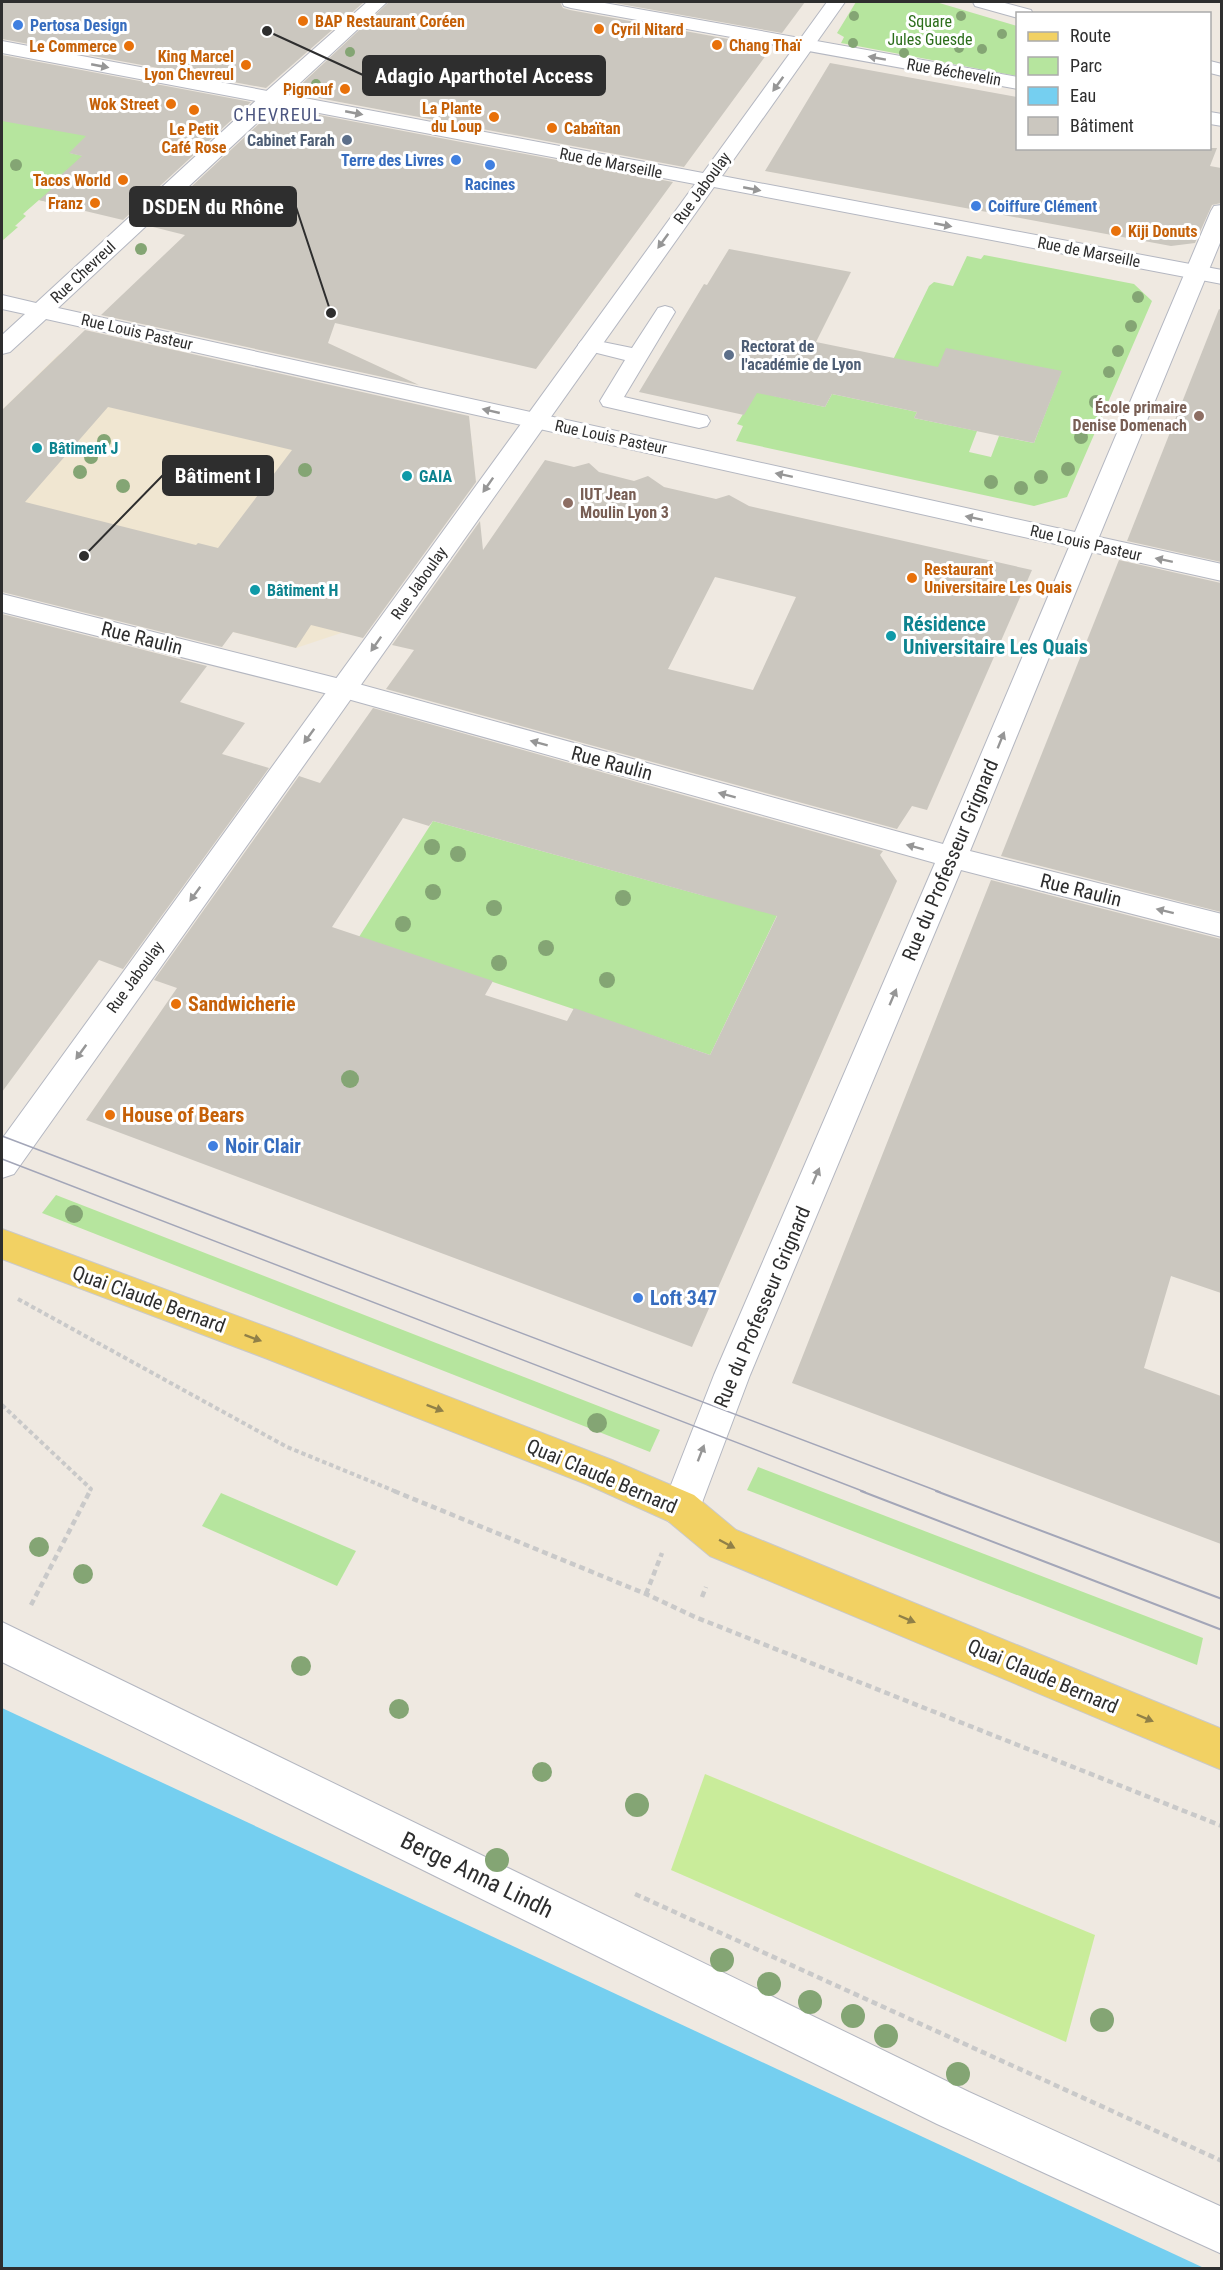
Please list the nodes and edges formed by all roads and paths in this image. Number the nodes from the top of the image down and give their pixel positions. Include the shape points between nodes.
1 (378, 2) edge
2 (572, 2) edge
3 (836, 2) edge
4 (982, 2) edge
5 (1017, 12) edge
6 (807, 45) junction
7 (2, 47) edge
8 (1016, 83) edge
9 (270, 98) junction
10 (707, 181) junction
11 (1221, 211) edge
12 (1209, 275) edge
13 (2, 302) edge
14 (42, 310) junction
15 (665, 312) dead end
16 (588, 345) junction
17 (2, 347) edge
18 (638, 356) junction
19 (534, 420) junction
20 (699, 422) dead end
21 (1082, 542) junction
22 (1221, 573) edge
23 (2, 603) edge
24 (344, 689) junction
25 (952, 857) junction
26 (1221, 926) edge
27 (2, 1164) edge
28 (2, 1244) edge
29 (12, 1296) dead end
30 (2, 1405) edge
31 (681, 1508) junction
32 (5, 1644) edge
33 (1221, 1750) edge
34 (1221, 1826) edge
35 (1221, 2231) edge

1 - 9 street, Rue Chevreul
2 - 6 street, Rue Béchevelin
3 - 6 street, Rue Jaboulay
4 - 5 street
8 -> 6 street, Rue Béchevelin
6 -> 10 street, Rue Jaboulay
7 -> 9 street, Rue de Marseille
9 -> 10 street, Rue de Marseille
9 - 14 street, Rue Chevreul
10 -> 12 street, Rue de Marseille
10 -> 16 street, Rue Jaboulay
11 - 12 street, Rue du Professeur Grignard
12 - 21 street, Rue du Professeur Grignard
13 - 14 street, Rue Louis Pasteur
14 - 17 street, Rue Chevreul
19 -> 14 street, Rue Louis Pasteur
15 - 18 lane
16 - 18 lane
16 - 19 street, Rue Jaboulay
18 - 20 lane via 611,401
21 -> 19 street, Rue Louis Pasteur
19 -> 24 street, Rue Jaboulay
22 -> 21 street, Rue Louis Pasteur
25 -> 21 street, Rue du Professeur Grignard
23 - 24 street, Rue Raulin
25 -> 24 street, Rue Raulin
24 -> 27 street, Rue Jaboulay
26 -> 25 street, Rue Raulin
31 -> 25 street, Rue du Professeur Grignard via 732,1375
28 -> 31 main road, Quai Claude Bernard via 333,1368
29 - 34 path via 287,1447 696,1617
30 - 32 path via 91,1489
31 -> 33 main road, Quai Claude Bernard via 723,1543
32 - 35 street, Berge Anna Lindh via 953,2108

